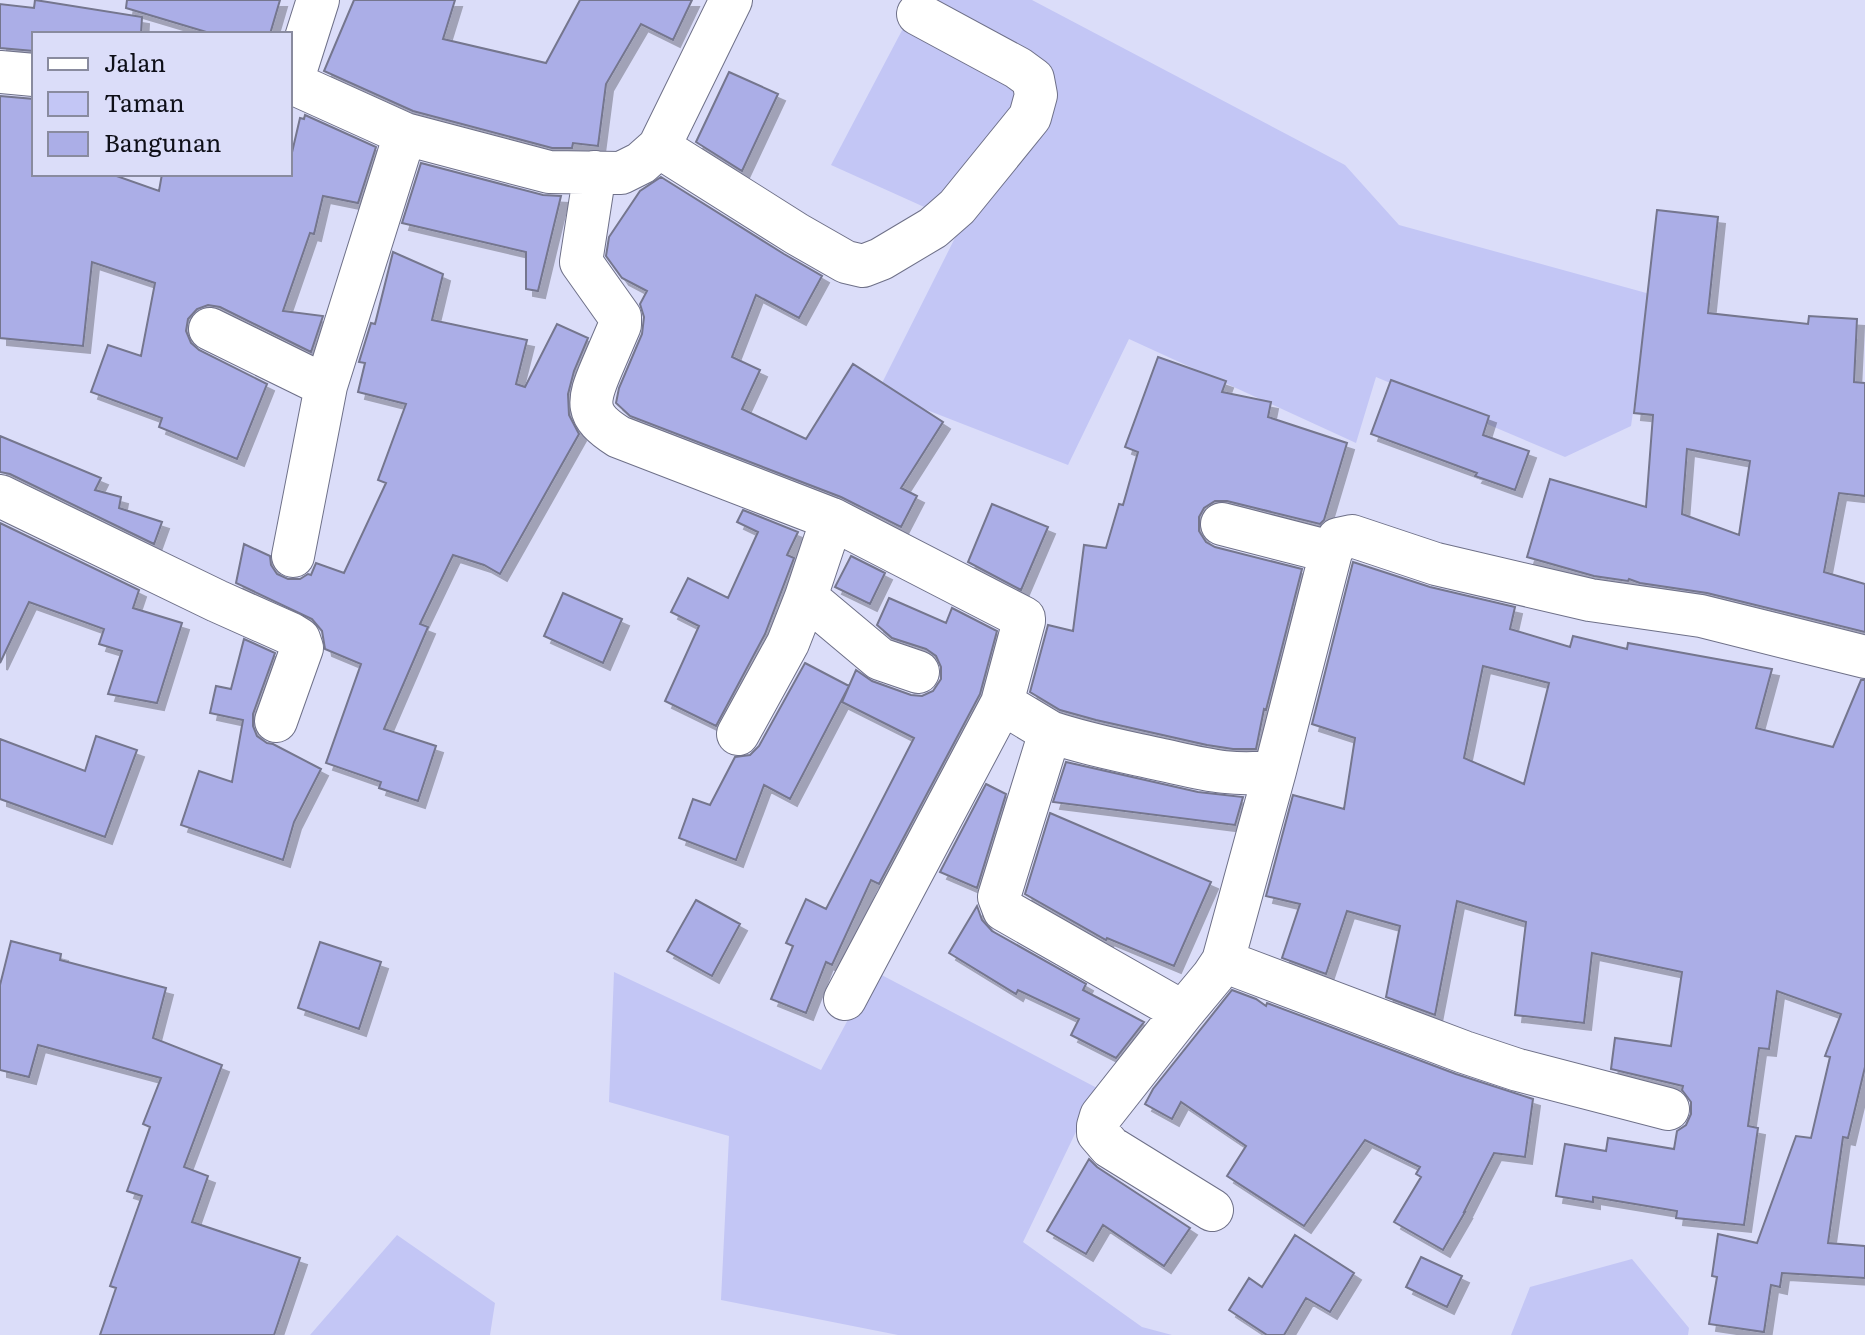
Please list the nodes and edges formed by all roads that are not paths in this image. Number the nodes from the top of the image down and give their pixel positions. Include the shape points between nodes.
1 (318, 0) edge
2 (731, 0) edge
3 (918, 14) dead end
4 (0, 72) edge
5 (32, 75) edge
6 (292, 79) edge
7 (292, 82) edge
8 (405, 134) junction
9 (659, 147) junction
10 (595, 172) junction
11 (210, 329) dead end
12 (326, 386) junction
13 (0, 496) edge
14 (832, 519) junction
15 (1222, 524) dead end
16 (1331, 552) junction
17 (293, 556) dead end
18 (806, 597) junction
19 (1865, 657) edge
20 (918, 672) dead end
21 (1002, 703) junction
22 (276, 721) dead end
23 (1050, 732) junction
24 (738, 734) dead end
25 (1275, 771) junction
26 (1223, 961) junction
27 (845, 999) dead end
28 (1183, 1012) junction
29 (1668, 1109) dead end
30 (1212, 1210) dead end

1 - 6 street
2 - 9 street
3 - 9 street via 1018,68 1033,79 1036,95 1030,117 957,207 881,259 863,266 846,262
4 - 5 street
7 - 8 street
8 - 10 street via 549,172
8 - 12 street
9 - 10 street via 621,173
10 - 14 street via 581,262 620,317 591,391 597,420 619,437
11 - 12 street
12 - 17 street
13 - 22 street via 299,639 302,648
14 - 18 street
14 - 21 street via 1024,618
15 - 16 street
16 - 19 street via 1338,539 1352,536 1436,564 1590,600 1701,616
16 - 25 street
18 - 20 street via 880,659
18 - 24 street via 788,643
21 - 23 street
21 - 27 street
23 - 25 street via 1083,744 1229,774
23 - 28 street via 999,897 1004,910
25 - 26 street
26 - 28 street
26 - 29 street via 1477,1057
28 - 30 street via 1101,1116 1098,1133 1110,1147

